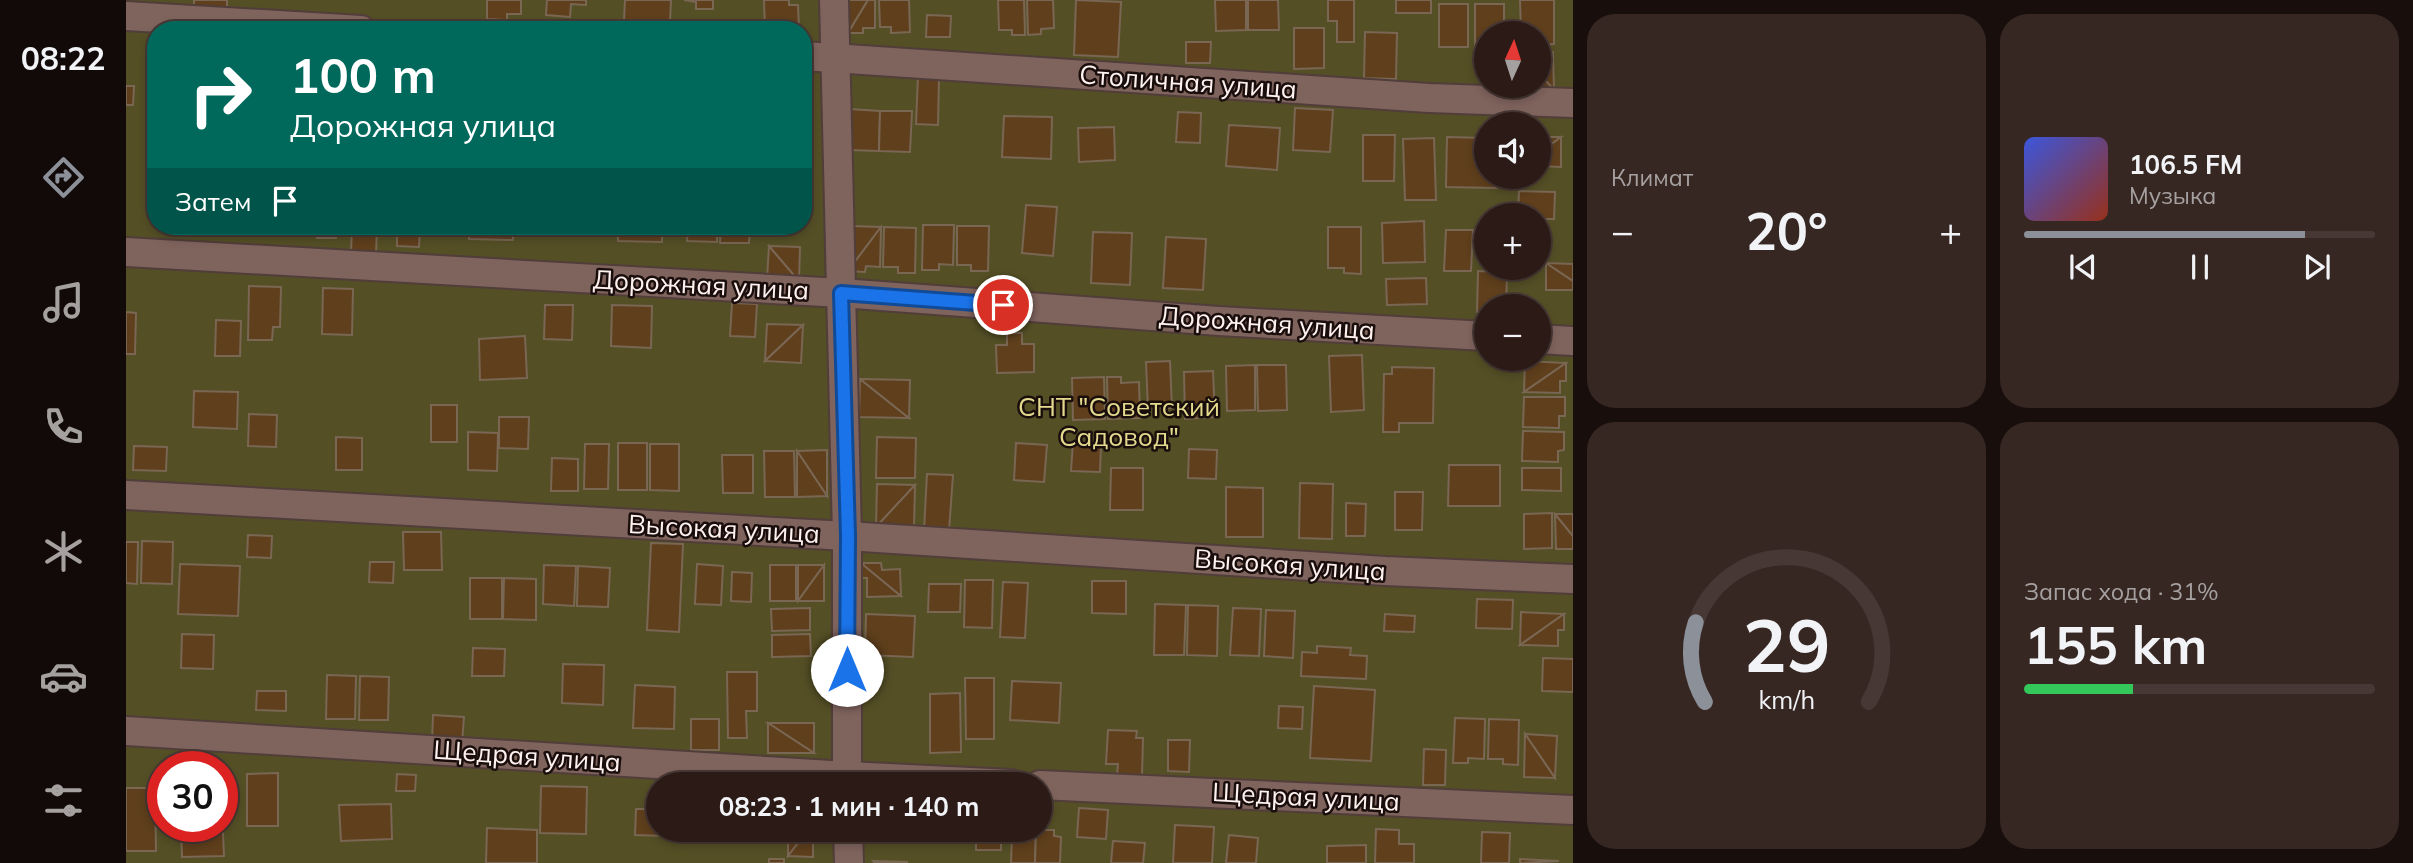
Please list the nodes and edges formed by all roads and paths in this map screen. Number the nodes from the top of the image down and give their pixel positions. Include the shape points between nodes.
1 (834, 0) edge
2 (126, 16) edge
3 (210, 21) edge
4 (812, 57) edge
5 (835, 58) junction
6 (1573, 103) edge
7 (126, 252) edge
8 (841, 293) junction
9 (1474, 336) edge
10 (1551, 340) edge
11 (1573, 341) edge
12 (126, 495) edge
13 (848, 536) junction
14 (1573, 579) edge
15 (126, 731) edge
16 (729, 772) edge
17 (847, 772) edge
18 (1052, 786) edge
19 (1573, 810) edge
20 (848, 842) edge
21 (849, 863) edge

1 - 5 street
2 - 3 street
4 - 5 street, Столичная улица
5 - 6 street, Столичная улица via 1429,98
5 - 8 street
7 - 8 street, Дорожная улица
8 - 9 street, Дорожная улица
8 - 13 street
10 - 11 street
12 - 13 street, Высокая улица
13 - 14 street, Высокая улица
13 - 17 street
15 - 16 street, Щедрая улица
18 - 19 street, Щедрая улица
20 - 21 street

